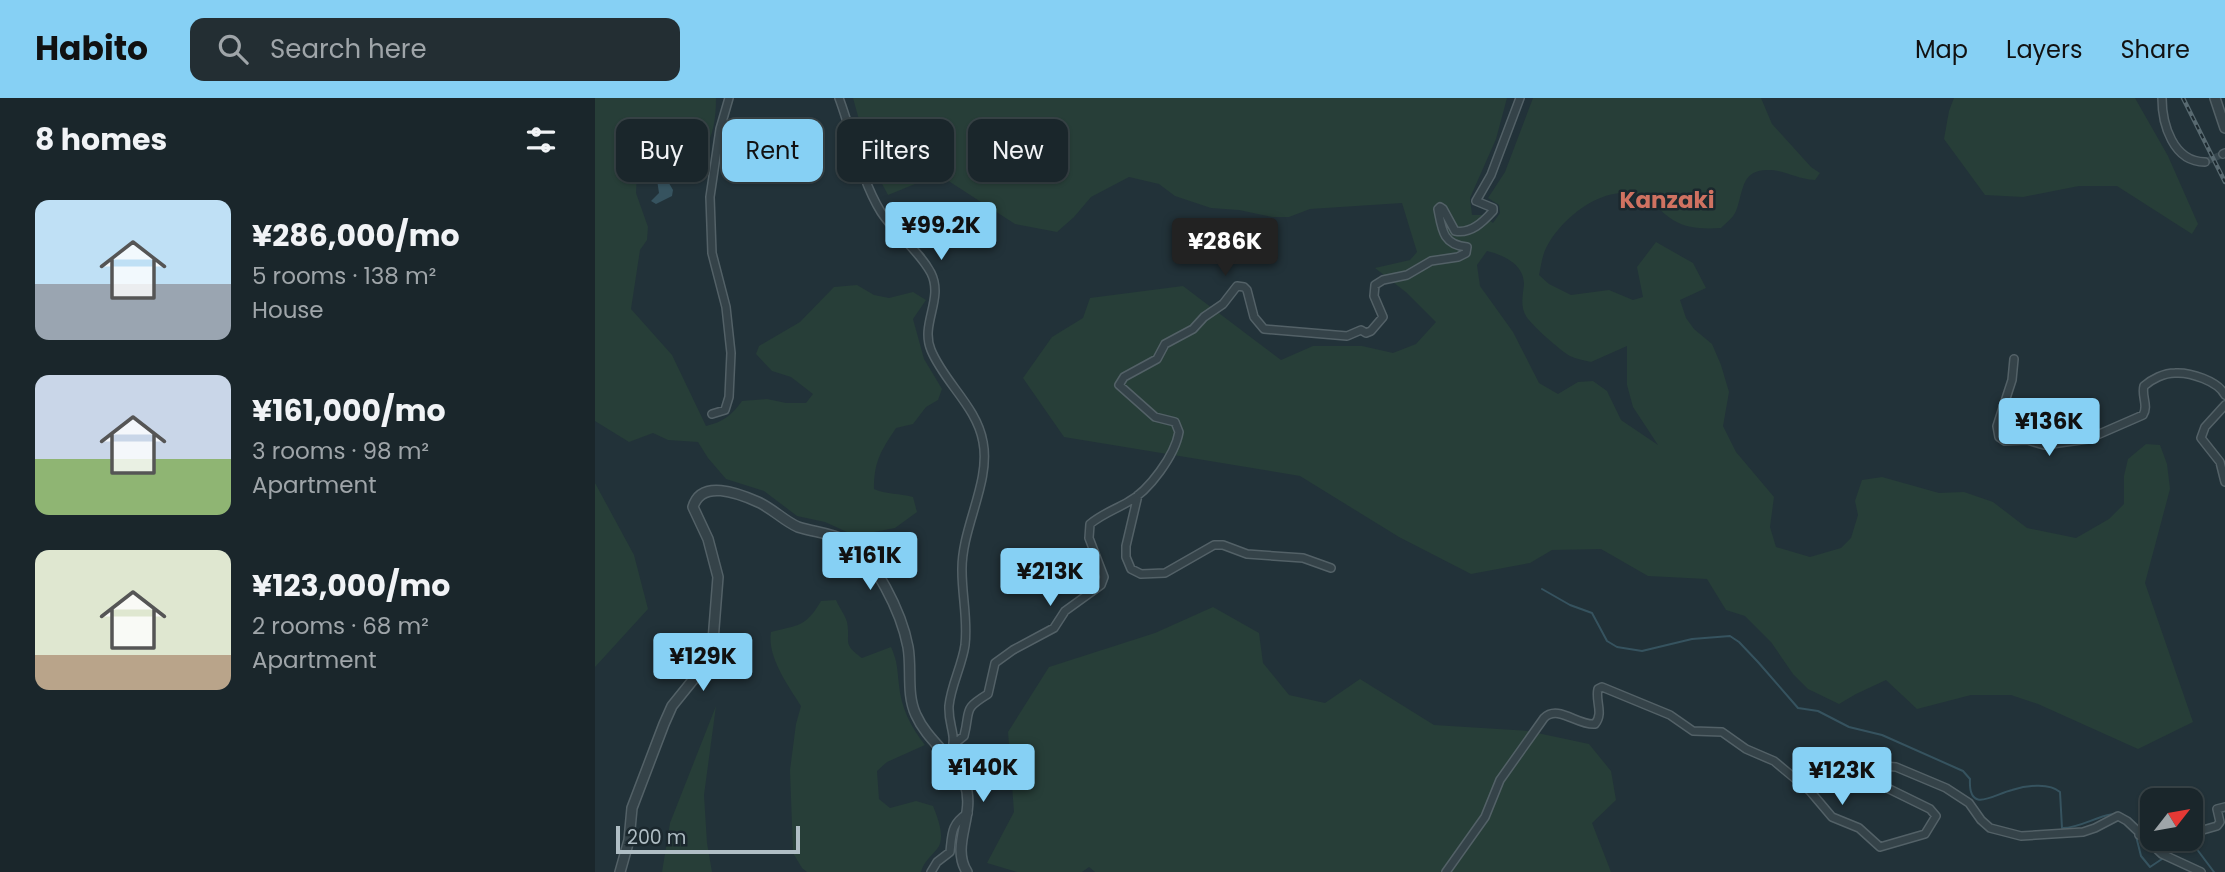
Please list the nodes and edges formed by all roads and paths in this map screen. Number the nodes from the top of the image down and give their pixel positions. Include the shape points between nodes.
1 (729, 98) edge
2 (839, 98) edge
3 (1520, 98) edge
4 (2162, 98) edge
5 (2215, 98) edge
6 (2225, 128) edge
7 (2205, 162) dead end
8 (2014, 359) dead end
9 (2225, 395) edge
10 (2225, 405) edge
11 (712, 414) dead end
12 (2225, 482) edge
13 (1138, 494) junction
14 (1331, 568) dead end
15 (954, 744) junction
16 (949, 758) junction
17 (2225, 807) edge
18 (968, 813) junction
19 (2203, 830) edge
20 (2139, 835) joint
21 (620, 872) edge
22 (931, 872) edge
23 (967, 872) edge
24 (1445, 872) edge
25 (2201, 872) edge

1 - 11 street via 710,197 712,253 728,320 729,397 725,410
2 - 15 street via 870,190 931,273 936,287 927,332 931,351 979,427 983,442 983,467 963,546 967,630 949,706
3 - 13 street via 1491,175 1476,201 1493,211 1464,233 1455,230 1443,209 1438,209 1443,234 1448,241 1467,247 1467,253 1431,261 1375,285 1374,296 1383,317 1371,331 1347,336 1264,329 1247,290 1237,286 1193,329 1165,344 1157,359 1123,377 1119,385 1155,417 1175,422 1179,432 1159,473
4 - 7 street via 2162,119 2170,137 2186,158
5 - 6 street
8 - 9 street via 1997,426 2005,441 2052,444 2094,437 2143,415 2144,386 2172,373 2214,383
10 - 12 street via 2201,438 2220,462
13 - 14 street via 1126,557 1131,569 1141,574 1165,573 1214,545 1247,554 1303,558
13 - 15 street via 1090,524 1089,538 1104,577 1101,585 1065,611 1054,628 995,663 988,694 968,709 964,736
15 - 16 street
16 - 18 street via 965,784
16 - 21 street via 931,741 916,716 904,628 865,555 845,540 796,526 757,501 728,492 705,492 693,507 718,577 713,641 701,670 672,706 664,724 632,808
17 - 19 street via 2217,809 2217,826
18 - 22 street via 957,820 950,852
18 - 23 street via 960,854
20 - 24 street via 2117,816 2076,833 2025,837 1995,830 1951,791 1884,766 1876,771 1877,783 1936,816 1925,834 1880,846 1859,828 1832,817 1775,761 1719,731 1693,731 1670,715 1602,687 1596,693 1600,715 1595,724 1556,713 1544,718 1500,779 1485,817
20 - 25 street via 2168,858

